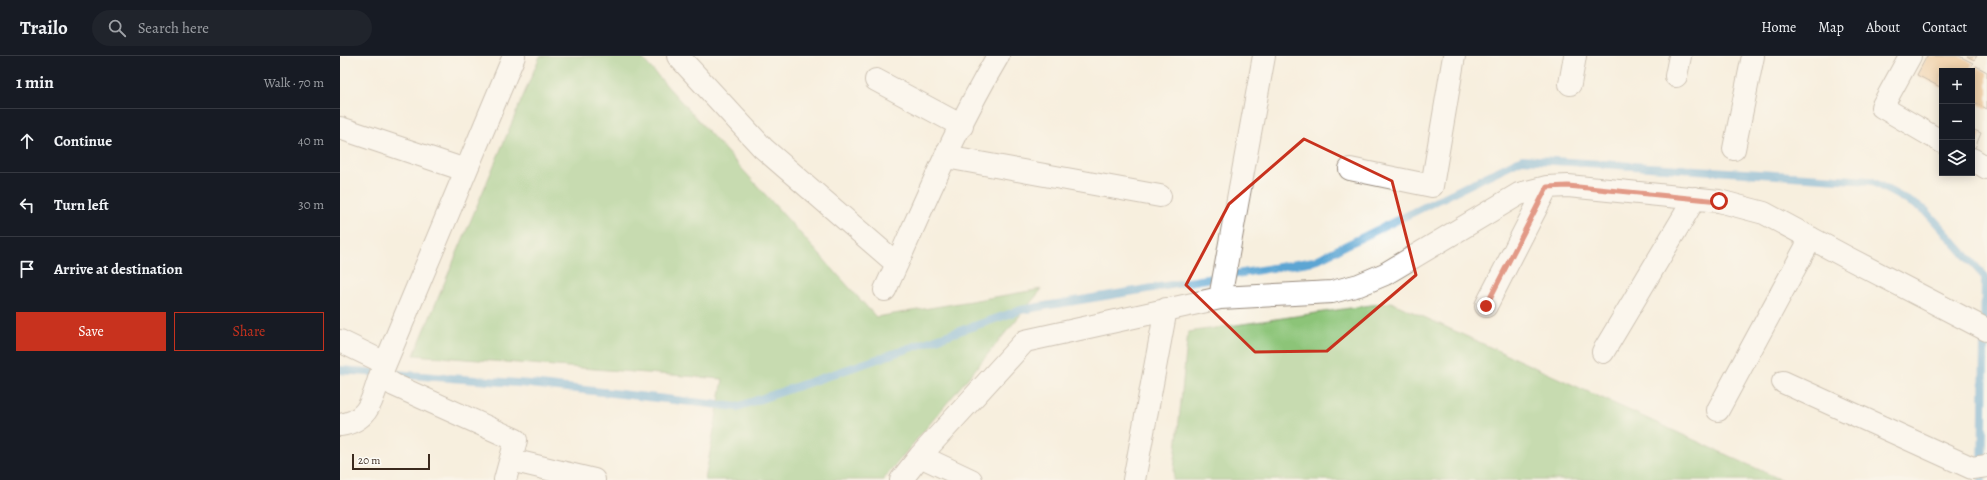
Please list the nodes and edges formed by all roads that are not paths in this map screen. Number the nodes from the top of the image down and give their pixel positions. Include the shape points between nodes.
1 (678, 56) edge
2 (1264, 56) edge
3 (1454, 56) edge
4 (1575, 56) edge
5 (1753, 56) edge
6 (1910, 56) edge
7 (512, 57) edge
8 (991, 58) edge
9 (876, 80) dead end
10 (1570, 84) dead end
11 (962, 126) junction
12 (340, 128) edge
13 (1939, 140) edge
14 (1734, 149) dead end
15 (946, 157) junction
16 (1975, 161) edge
17 (1987, 168) edge
18 (1350, 169) dead end
19 (465, 170) junction
20 (1547, 187) junction
21 (1160, 196) dead end
22 (1695, 198) junction
23 (1811, 238) junction
24 (897, 264) junction
25 (885, 290) dead end
26 (1220, 298) junction
27 (1486, 306) dead end
28 (1166, 309) junction
29 (1980, 327) edge
30 (340, 341) edge
31 (1603, 352) dead end
32 (382, 370) junction
33 (1783, 382) dead end
34 (1718, 410) dead end
35 (340, 425) edge
36 (920, 456) junction
37 (1983, 467) edge
38 (508, 470) edge
39 (594, 480) edge
40 (901, 480) edge
41 (970, 480) edge
42 (1134, 480) edge

1 - 24 street via 763,148
2 - 26 street
3 - 18 street via 1432,186
4 - 10 street
5 - 14 street
6 - 13 street via 1882,107
7 - 19 street
8 - 11 street
9 - 11 street
11 - 15 street
12 - 19 street
15 - 21 street
15 - 24 street
16 - 17 street
19 - 32 street
20 - 22 street via 1568,186
20 - 26 street via 1519,194 1385,274 1359,285 1332,292
20 - 27 street
22 - 23 street via 1719,201 1764,213
22 - 31 street
23 - 29 street
23 - 34 street
24 - 25 street
26 - 28 street
28 - 36 street via 1025,341
28 - 42 street
30 - 32 street
32 - 35 street via 370,406 358,420
32 - 38 street via 394,385 516,440
33 - 37 street via 1972,468
36 - 40 street
36 - 41 street
38 - 39 street

